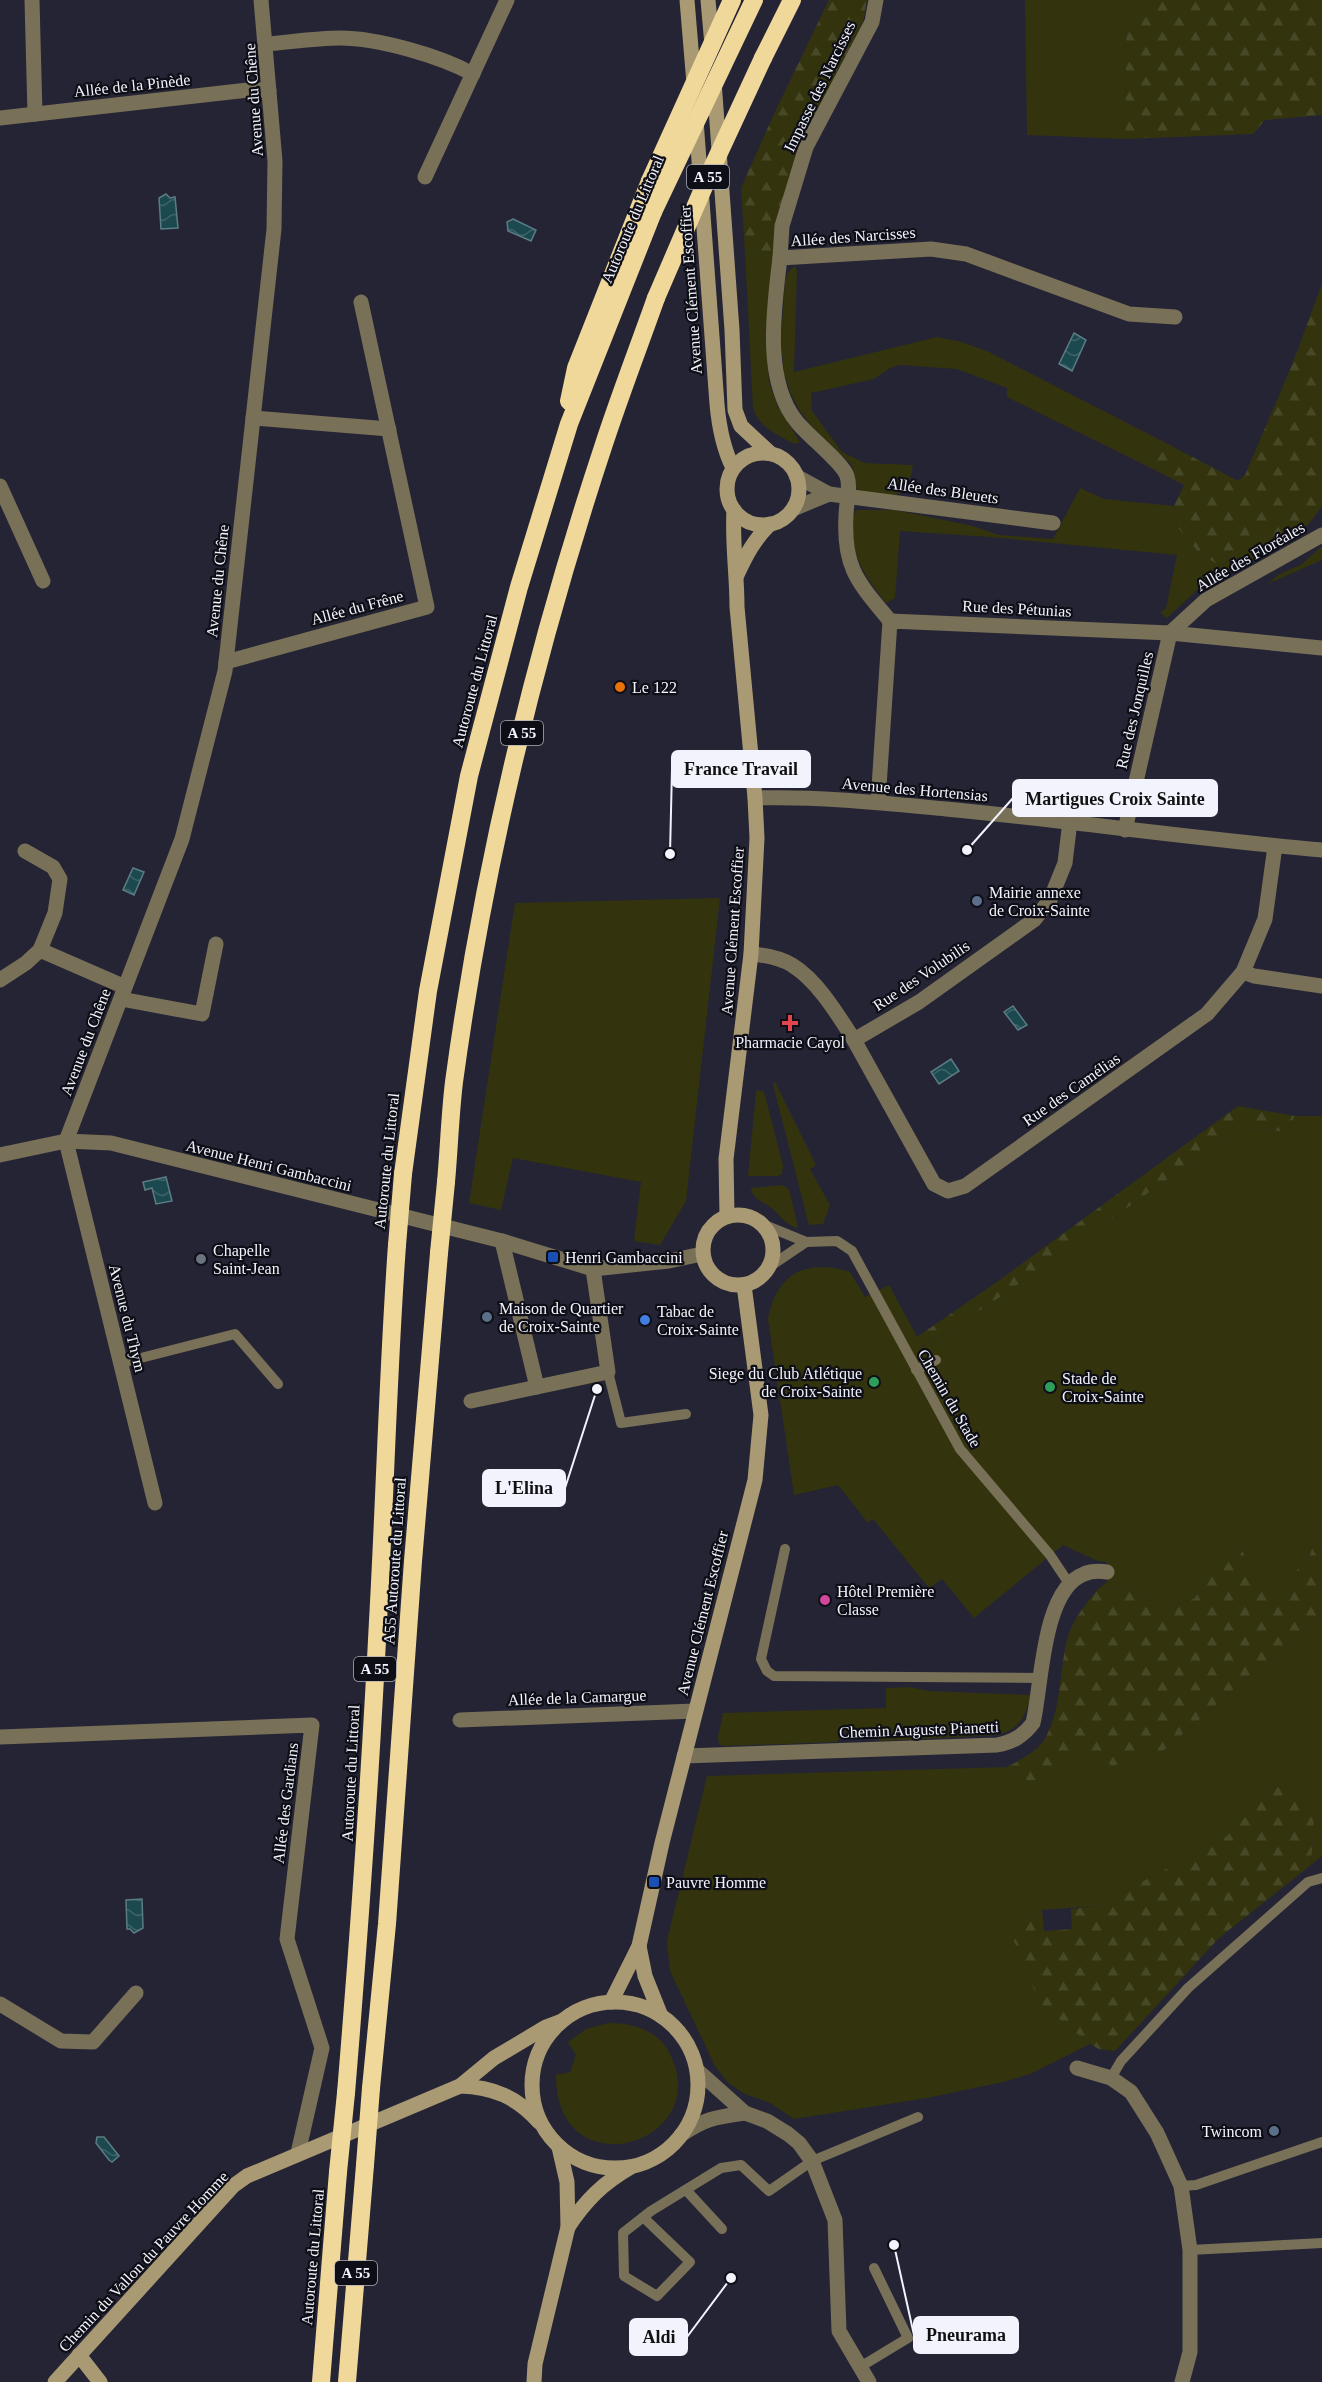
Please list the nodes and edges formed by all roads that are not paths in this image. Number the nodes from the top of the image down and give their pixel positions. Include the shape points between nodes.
1 (32, 0) edge
2 (261, 0) edge
3 (507, 0) edge
4 (687, 0) edge
5 (708, 0) edge
6 (732, 0) edge
7 (754, 0) edge
8 (792, 0) edge
9 (876, 0) edge
10 (267, 44) junction
11 (472, 74) junction
12 (269, 90) junction
13 (35, 114) junction
14 (0, 118) edge
15 (425, 177) dead end
16 (780, 258) junction
17 (362, 302) dead end
18 (1175, 317) dead end
19 (253, 418) junction
20 (389, 429) junction
21 (770, 453) junction
22 (734, 468) junction
23 (796, 476) junction
24 (0, 486) edge
25 (829, 494) junction
26 (848, 495) junction
27 (544, 505) junction
28 (793, 509) junction
29 (734, 510) junction
30 (1053, 523) dead end
31 (770, 524) junction
32 (1322, 535) edge
33 (737, 575) junction
34 (43, 581) dead end
35 (891, 621) junction
36 (1170, 633) junction
37 (1322, 648) edge
38 (226, 662) junction
39 (756, 798) junction
40 (878, 802) junction
41 (1070, 821) junction
42 (1125, 830) junction
43 (1275, 846) junction
44 (1322, 850) edge
45 (25, 851) dead end
46 (216, 944) dead end
47 (40, 950) junction
48 (752, 954) junction
49 (1243, 972) junction
50 (0, 980) edge
51 (1322, 986) edge
52 (123, 993) junction
53 (854, 1040) junction
54 (66, 1141) junction
55 (0, 1155) edge
56 (727, 1216) junction
57 (762, 1224) junction
58 (502, 1241) junction
59 (806, 1242) junction
60 (702, 1254) junction
61 (769, 1267) junction
62 (592, 1269) junction
63 (744, 1285) junction
64 (936, 1360) dead end
65 (121, 1363) junction
66 (916, 1370) junction
67 (608, 1372) junction
68 (278, 1384) dead end
69 (537, 1387) junction
70 (471, 1401) dead end
71 (686, 1414) dead end
72 (155, 1503) dead end
73 (785, 1550) dead end
74 (1107, 1572) dead end
75 (1070, 1585) junction
76 (1041, 1678) junction
77 (695, 1711) junction
78 (460, 1720) dead end
79 (0, 1737) edge
80 (684, 1756) junction
81 (1322, 1878) edge
82 (639, 1946) junction
83 (136, 1993) dead end
84 (611, 2002) junction
85 (0, 2004) edge
86 (661, 2016) junction
87 (561, 2021) junction
88 (1077, 2068) dead end
89 (697, 2070) junction
90 (1111, 2078) junction
91 (460, 2086) junction
92 (745, 2113) junction
93 (918, 2117) dead end
94 (541, 2124) junction
95 (681, 2135) junction
96 (1322, 2142) edge
97 (559, 2147) junction
98 (298, 2153) junction
99 (813, 2161) junction
100 (631, 2167) junction
101 (1181, 2186) junction
102 (686, 2190) junction
103 (644, 2217) junction
104 (568, 2227) junction
105 (722, 2229) dead end
106 (1322, 2243) edge
107 (1190, 2250) junction
108 (874, 2268) dead end
109 (79, 2355) junction
110 (860, 2367) junction
111 (55, 2382) edge
112 (100, 2382) edge
113 (321, 2382) edge
114 (347, 2382) edge
115 (534, 2382) edge
116 (869, 2382) edge
117 (1182, 2382) edge

1 - 13 street
2 - 10 street, Avenue du Chêne
3 - 11 street
4 - 22 main road, Avenue Clément Escoffier via 717,404 720,431
5 - 21 main road via 732,330 733,398 740,424
6 - 27 highway, bridge via 650,181 576,368
7 - 27 highway, Autoroute du Littoral / A 55, bridge via 653,212 569,424
8 - 114 highway, A55 Autoroute du Littoral / A 55, bridge via 712,168 656,298 604,444 539,662 469,980 454,1084 438,1253 387,1924
9 - 16 street, Impasse des Narcisses via 872,21 806,147 782,226
10 - 11 street via 341,38 393,45 459,66
10 - 12 street, Avenue du Chêne
11 - 15 street
12 - 13 street, Allée de la Pinède
12 - 19 street, Avenue du Chêne via 275,161 274,229
13 - 14 street, Allée de la Pinède
16 - 18 street, Allée des Narcisses via 949,250 1129,314
16 - 26 street, Allée des Narcisses via 774,306 780,389 796,421 843,468 848,478
17 - 20 street, Allée du Frêne
19 - 20 street
19 - 38 street, Avenue du Chêne
20 - 38 street, Allée du Frêne via 427,607
21 - 22 main road via 748,456
21 - 23 main road via 790,465
22 - 29 main road via 727,489
23 - 25 street, Allée des Bleuets
23 - 28 main road via 799,487
24 - 34 street
25 - 26 street, Allée des Bleuets
25 - 28 street, Allée des Bleuets
26 - 30 street, Allée des Bleuets
26 - 35 street, Allée des Narcisses via 844,540 849,563 859,582
27 - 113 highway, Autoroute du Littoral / A 55, bridge via 469,776 428,991 403,1174 388,1380 362,1908
28 - 31 main road
29 - 31 main road via 750,522
29 - 33 main road, Avenue Clément Escoffier
31 - 33 main road, Avenue Clément Escoffier via 747,552
32 - 36 street, Allée des Floréales via 1206,600
33 - 39 main road, Avenue Clément Escoffier
35 - 36 street, Rue des Pétunias
35 - 40 street
36 - 37 street, Rue des Pétunias
36 - 42 street, Rue des Jonquilles
38 - 52 street, Avenue du Chêne via 182,839
39 - 40 street, Avenue des Hortensias
39 - 48 main road, Avenue Clément Escoffier
40 - 41 street, Avenue des Hortensias
41 - 42 street, Avenue des Hortensias
41 - 53 street, Rue des Volubilis via 1065,862 1050,900 1034,920 919,1002
42 - 43 street, Avenue des Hortensias
43 - 44 street, Avenue des Hortensias
43 - 49 street, Rue des Camélias via 1265,919
45 - 47 street via 53,867 60,879 55,913
46 - 52 street via 202,1014
47 - 50 street
47 - 52 street
48 - 53 street via 792,965 826,997
48 - 56 main road, Avenue Clément Escoffier via 726,1159
49 - 51 street
49 - 53 street, Rue des Camélias via 1207,1014 965,1186 948,1191 934,1184
52 - 54 street, Avenue du Chêne
54 - 55 street, Avenue Henri Gambaccini
54 - 58 street, Avenue Henri Gambaccini via 111,1143
54 - 65 street, Avenue du Thym
56 - 57 main road via 752,1217
56 - 60 main road via 708,1231
57 - 59 lane, Chemin du Stade
57 - 61 main road via 770,1234 773,1250
58 - 62 street, Avenue Henri Gambaccini
58 - 69 street
59 - 61 lane
59 - 66 lane, Chemin du Stade via 837,1241 852,1251
60 - 62 street, Avenue Henri Gambaccini
60 - 63 main road via 721,1282
61 - 63 main road via 763,1276
62 - 67 street
63 - 77 main road, Avenue Clément Escoffier via 761,1415 755,1480
64 - 66 lane
65 - 68 lane via 235,1334
65 - 72 street, Avenue du Thym
66 - 75 lane, Chemin du Stade via 960,1449 1050,1555
67 - 69 street
67 - 71 lane via 621,1423
69 - 70 street
73 - 76 lane via 761,1659 774,1676
74 - 75 street via 1085,1574
75 - 76 street, Chemin Auguste Pianetti via 1048,1627
76 - 80 street, Chemin Auguste Pianetti via 1033,1723 1027,1732 1009,1743
77 - 78 street, Allée de la Camargue
77 - 80 main road, Avenue Clément Escoffier
79 - 98 street, Allée des Gardians via 312,1725 287,1939 322,2048
80 - 82 main road, Avenue Clément Escoffier
81 - 90 lane via 1308,1882 1188,1988 1121,2061
82 - 84 main road, Avenue Clément Escoffier
82 - 86 main road, Avenue Clément Escoffier via 645,1976
83 - 85 street via 93,2042 61,2041
84 - 86 main road via 644,2007
84 - 87 main road via 589,2005
86 - 89 main road via 678,2031
87 - 91 main road, Chemin du Vallon du Pauvre Homme via 494,2058
87 - 94 main road via 544,2040 535,2060 531,2092
88 - 90 street
89 - 92 street
89 - 95 main road via 698,2092
90 - 101 street via 1131,2092 1157,2133
91 - 94 main road, Chemin du Vallon du Pauvre Homme via 509,2096
91 - 98 main road, Chemin du Vallon du Pauvre Homme
92 - 95 street via 700,2122
92 - 99 street via 789,2134
93 - 99 lane
94 - 97 main road
95 - 100 main road via 649,2161
96 - 101 lane via 1196,2185
97 - 100 main road via 597,2167
97 - 104 main road via 567,2182
98 - 109 main road, Chemin du Vallon du Pauvre Homme via 233,2186
99 - 102 lane via 769,2191 741,2164 721,2168
99 - 110 street via 834,2220 839,2331
100 - 104 main road via 593,2193
101 - 107 street
102 - 103 lane
102 - 105 lane
103 - 103 lane via 623,2233 624,2276 657,2296 690,2262
104 - 115 main road
106 - 107 lane
107 - 117 street via 1190,2352
108 - 110 lane via 908,2338
109 - 111 main road, Chemin du Vallon du Pauvre Homme
109 - 112 main road
110 - 116 street

